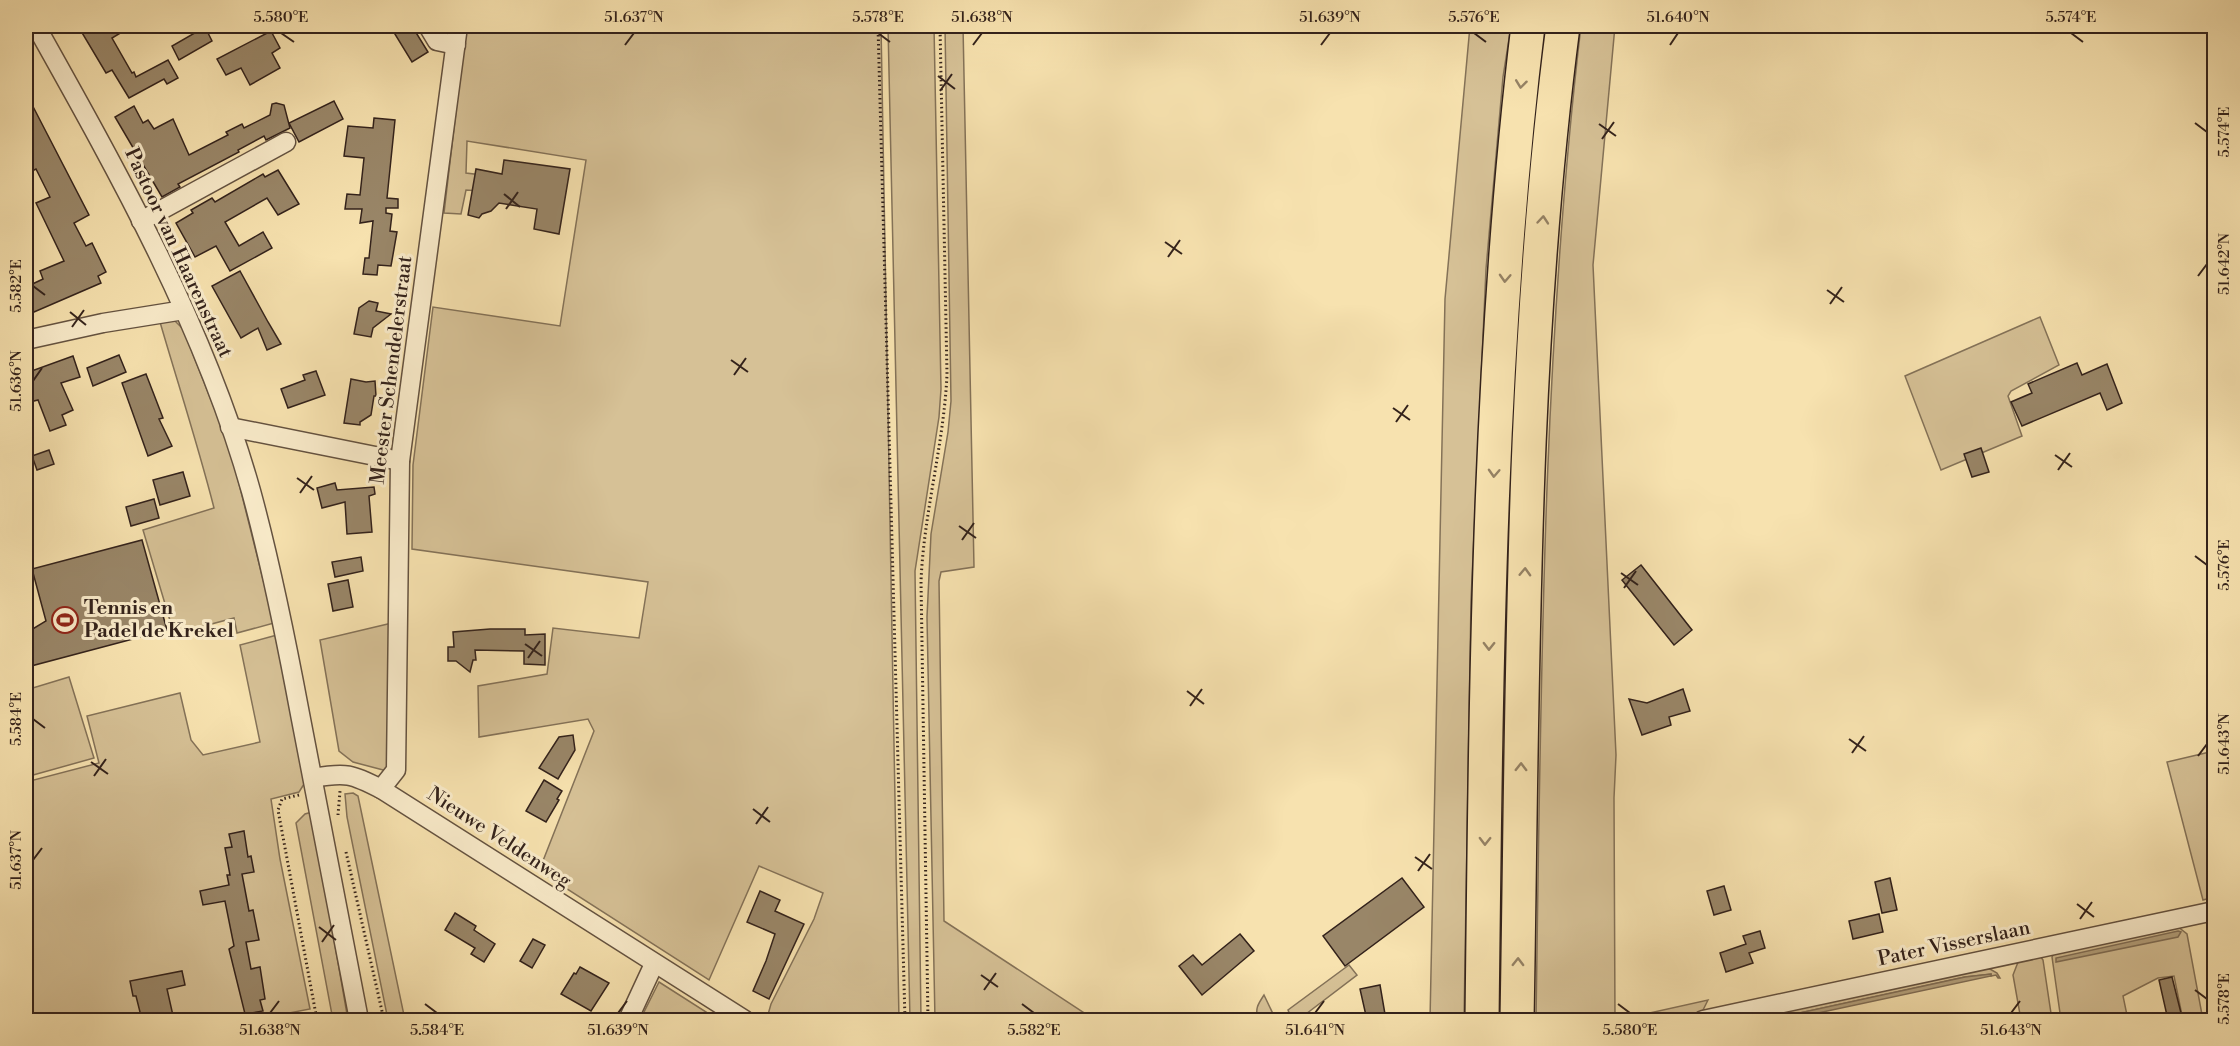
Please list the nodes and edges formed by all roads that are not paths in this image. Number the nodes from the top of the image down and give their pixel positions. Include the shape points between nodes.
1 (36, 26) edge
2 (428, 26) edge
3 (458, 26) edge
4 (1528, 26) edge
5 (1563, 26) edge
6 (456, 45) junction
7 (286, 142) dead end
8 (141, 221) junction
9 (184, 310) junction
10 (26, 340) edge
11 (230, 427) junction
12 (400, 460) junction
13 (314, 784) junction
14 (381, 789) junction
15 (2214, 911) edge
16 (654, 964) junction
17 (359, 1020) edge
18 (627, 1020) edge
19 (745, 1020) edge
20 (1482, 1020) edge
21 (1516, 1020) edge
22 (1703, 1020) edge

1 - 8 street, Pastoor van Haarenstraat
2 - 6 street via 437,41
3 - 6 street, Meester Schendelerstraat
4 -> 20 highway via 1510,187 1491,525
21 -> 5 highway via 1531,383 1553,99
6 - 12 street, Meester Schendelerstraat
7 - 8 street
8 - 9 street, Pastoor van Haarenstraat
9 - 10 street
9 - 11 street, Pastoor van Haarenstraat
11 - 12 street
11 - 13 street, Pastoor van Haarenstraat via 250,490 283,626
12 - 14 street, Meester Schendelerstraat via 396,770
13 - 14 street, Nieuwe Veldenweg via 346,774
13 - 17 street, Pastoor van Haarenstraat
14 - 16 street, Nieuwe Veldenweg
15 - 22 street, Pater Visserslaan
16 - 18 street
16 - 19 street, Nieuwe Veldenweg

